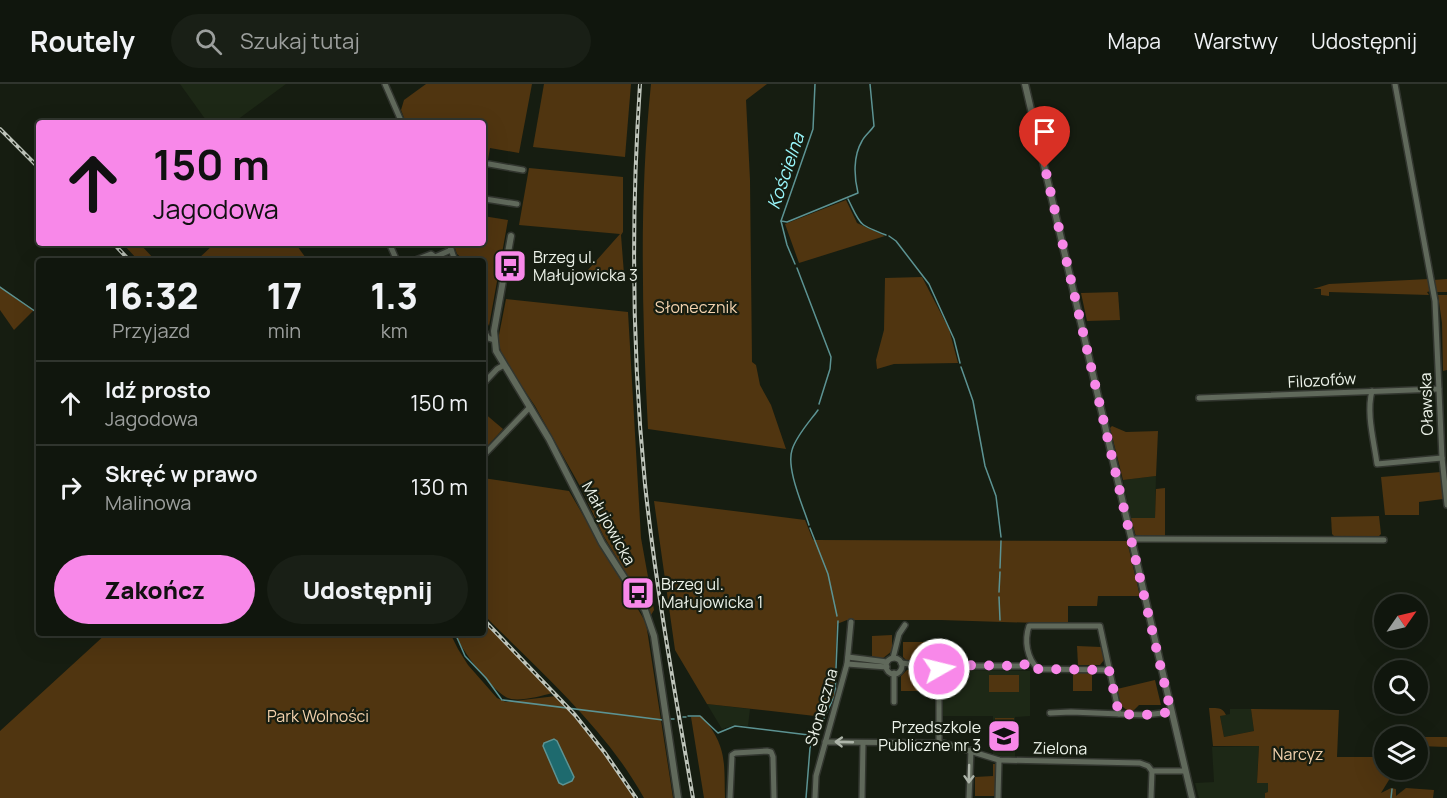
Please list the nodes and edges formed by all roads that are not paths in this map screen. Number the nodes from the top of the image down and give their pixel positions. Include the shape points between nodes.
1 (385, 84) edge
2 (1025, 84) edge
3 (1395, 84) edge
4 (401, 120) edge
5 (489, 164) dead end
6 (523, 170) dead end
7 (486, 199) edge
8 (517, 204) dead end
9 (511, 236) dead end
10 (450, 246) edge
11 (452, 250) junction
12 (421, 258) edge
13 (454, 258) edge
14 (486, 334) edge
15 (494, 340) junction
16 (504, 365) junction
17 (486, 381) edge
18 (1439, 389) junction
19 (1372, 391) junction
20 (1199, 398) dead end
21 (530, 407) junction
22 (486, 453) edge
23 (1442, 458) junction
24 (1377, 464) joint
25 (1447, 505) edge
26 (1131, 539) junction
27 (1384, 540) dead end
28 (851, 622) dead end
29 (905, 625) dead end
30 (848, 657) junction
31 (1030, 661) junction
32 (899, 662) junction
33 (847, 664) junction
34 (887, 665) junction
35 (939, 665) junction
36 (1109, 670) junction
37 (894, 673) junction
38 (894, 702) dead end
39 (1171, 712) junction
40 (1050, 714) dead end
41 (1119, 714) junction
42 (825, 742) junction
43 (863, 743) junction
44 (939, 743) junction
45 (971, 750) junction
46 (999, 760) junction
47 (1152, 771) junction
48 (1185, 771) junction
49 (678, 798) edge
50 (730, 798) edge
51 (774, 798) edge
52 (815, 798) edge
53 (862, 798) edge
54 (969, 798) edge
55 (998, 798) edge
56 (1151, 798) edge
57 (1191, 798) edge

1 - 4 street
2 - 26 street
3 - 18 street, Oławska via 1435,301
5 - 6 street
7 - 8 street
9 - 15 street
10 - 11 street
11 - 12 street
11 - 13 street
14 - 15 street, Małujowicka
15 - 16 street, Małujowicka
16 - 17 street
16 - 21 street, Małujowicka
18 - 19 street
18 - 23 street, Oławska
19 - 20 street, Filozofów
19 - 24 street, Filozofów
21 - 22 street
21 - 49 street, Małujowicka via 602,543 651,624
23 - 24 street, Oławska
23 - 25 street, Oławska
26 - 27 street
26 - 39 street
28 - 30 street, Słoneczna
29 - 32 street via 898,641
30 - 33 street, Słoneczna
30 - 34 street
31 - 35 street via 1022,666
31 - 36 street via 1038,669
31 - 36 street via 1029,626 1100,626
32 - 34 street
32 - 35 street
32 - 37 street
33 - 34 street
33 - 42 street, Słoneczna
34 - 37 street via 889,672
35 - 44 street
36 - 41 street
37 - 38 street
39 - 41 street
39 - 48 street
40 - 41 street
43 -> 42 street, Zielona
42 - 52 street, Słoneczna
43 - 44 street, Zielona
43 - 53 street
44 - 45 street, Zielona
45 - 46 street, Zielona
45 -> 54 street
46 - 47 street, Zielona via 1140,763
46 - 55 street
47 - 48 street, Zielona
47 - 56 street
48 - 57 street
50 - 51 street via 732,755 767,751 773,757

